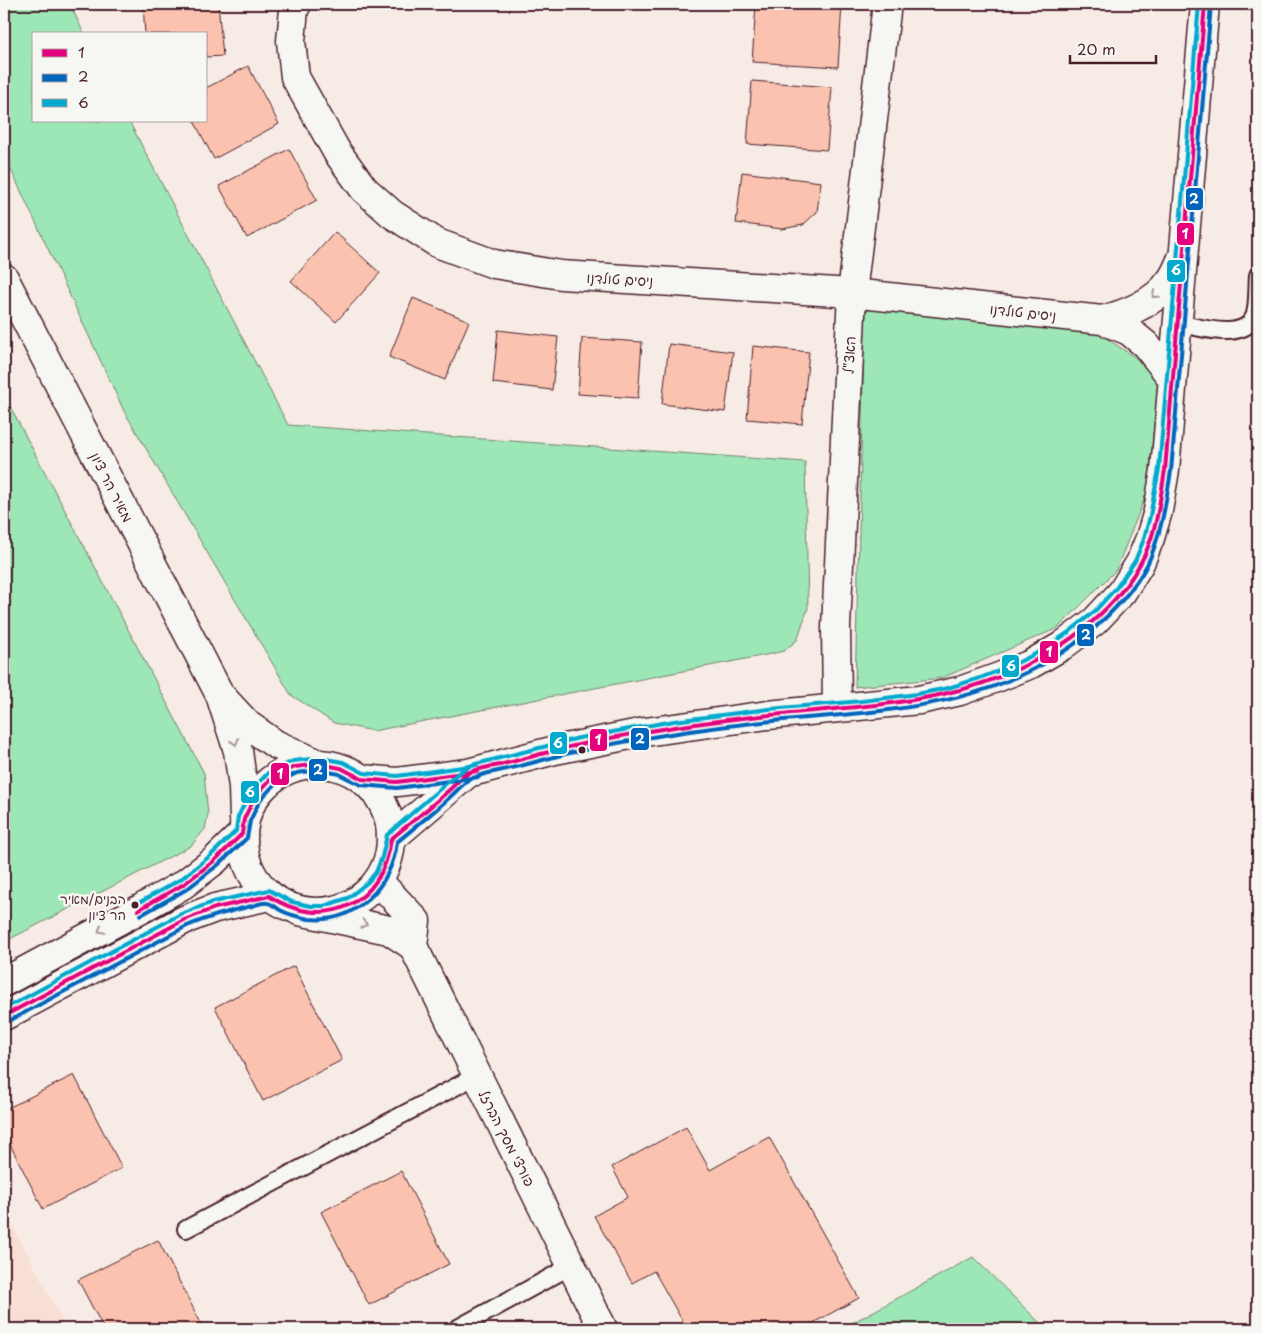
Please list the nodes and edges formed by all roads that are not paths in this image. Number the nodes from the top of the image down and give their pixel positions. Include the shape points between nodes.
1 (297, 4) edge
2 (887, 4) edge
3 (1205, 4) edge
4 (1183, 256) junction
5 (1258, 275) edge
6 (4, 278) edge
7 (852, 293) junction
8 (1102, 320) junction
9 (1177, 323) junction
10 (1172, 378) junction
11 (220, 695) junction
12 (837, 708) junction
13 (319, 764) junction
14 (468, 773) junction
15 (362, 779) junction
16 (243, 827) junction
17 (391, 839) junction
18 (378, 881) junction
19 (269, 896) junction
20 (299, 911) junction
21 (413, 946) junction
22 (4, 982) edge
23 (4, 1016) edge
24 (476, 1076) junction
25 (186, 1228) dead end
26 (572, 1266) junction
27 (456, 1329) edge
28 (603, 1329) edge

1 - 7 street, ניסים טולדנו via 291,41 295,77 337,152 364,189 392,214 437,243 494,264 561,275
2 - 7 street, האצ"ל
3 - 4 street
4 -> 8 street, ניסים טולדנו via 1170,282 1156,295 1135,310
4 - 9 street
5 - 9 lane via 1254,314 1243,329 1231,332
6 - 11 street, מאיר הר ציון
7 - 8 street, ניסים טולדנו
7 - 12 street, האצ"ל via 836,627
8 - 10 street, ניסים טולדנו via 1135,335
9 - 10 street
10 - 12 street via 1165,470 1150,538 1122,592 1095,620 1062,646 1031,664 991,680 919,700
11 - 13 street, מאיר הר ציון via 248,725 275,744
11 -> 16 street, מאיר הר ציון via 238,751 243,787
12 - 14 street via 645,732 554,750
13 - 15 street via 341,768
13 - 16 street via 295,767 272,778 255,796
14 - 15 street via 396,782
14 - 17 street
15 - 17 street via 378,796 388,816
16 - 19 street via 244,858 254,879
16 -> 22 street via 214,861 184,884
17 - 18 street via 388,861
18 - 20 street via 363,897 343,908 321,913
18 - 21 street via 416,920
19 - 20 street
19 - 23 street via 215,908 184,920
20 -> 21 street, פורצי מסך הברזל via 390,930
21 - 24 street, פורצי מסך הברזל
24 - 25 lane
24 - 26 street, פורצי מסך הברזל
26 - 27 lane
26 - 28 street, פורצי מסך הברזל

